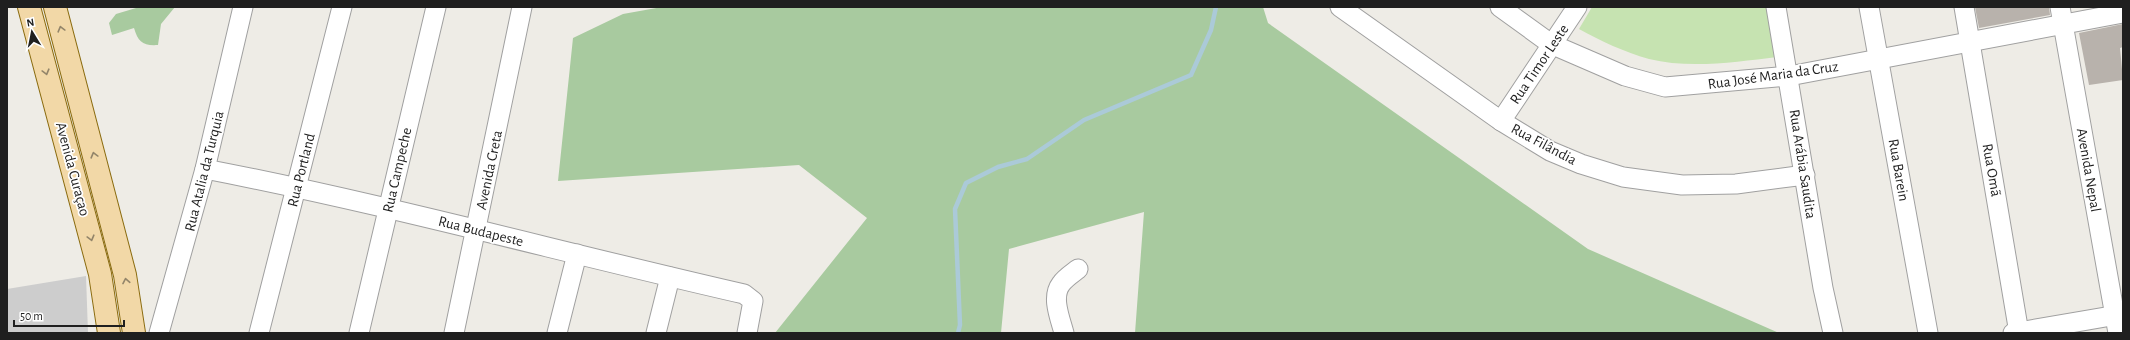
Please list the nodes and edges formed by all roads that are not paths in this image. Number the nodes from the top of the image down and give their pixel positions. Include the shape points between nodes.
1 (29, 7) edge
2 (55, 7) edge
3 (244, 7) edge
4 (342, 7) edge
5 (436, 7) edge
6 (522, 7) edge
7 (1340, 7) edge
8 (1500, 7) edge
9 (1577, 7) edge
10 (1776, 7) edge
11 (1869, 7) edge
12 (1964, 7) edge
13 (2123, 13) edge
14 (2061, 16) edge
15 (1970, 43) junction
16 (1551, 44) junction
17 (1880, 59) junction
18 (1789, 76) junction
19 (1501, 121) junction
20 (206, 169) junction
21 (1805, 175) junction
22 (297, 187) junction
23 (388, 208) junction
24 (476, 231) junction
25 (577, 254) junction
26 (1078, 269) dead end
27 (670, 277) junction
28 (2119, 321) edge
29 (1831, 327) edge
30 (109, 333) edge
31 (134, 333) edge
32 (160, 333) edge
33 (259, 333) edge
34 (358, 333) edge
35 (454, 333) edge
36 (557, 333) edge
37 (656, 333) edge
38 (747, 333) edge
39 (1064, 333) edge
40 (1928, 333) edge
41 (2017, 333) edge

1 -> 30 main road, Avenida Curaçao via 100,274
31 -> 2 main road, Avenida Curaçao via 125,275
3 - 20 street, Rua Atalia da Turquia
4 - 22 street, Rua Portland
5 - 23 street, Rua Campeche
6 - 24 street, Avenida Creta
7 - 19 street, Rua Filândia
8 - 16 street, Rua José Maria da Cruz
9 - 16 street, Rua Timor Leste
10 - 18 street, Rua Arábia Saudita
11 - 17 street, Rua Barein
12 - 15 street, Rua Omã
13 - 14 street, Rua José Maria da Cruz
14 - 15 street, Rua José Maria da Cruz
14 - 28 street, Avenida Nepal
15 - 17 street, Rua José Maria da Cruz
15 - 41 street, Rua Omã
16 - 18 street, Rua José Maria da Cruz via 1625,76 1665,87
16 - 19 street, Rua Timor Leste
17 - 18 street, Rua José Maria da Cruz
17 - 40 street, Rua Barein
18 - 21 street, Rua Arábia Saudita
19 - 21 street, Rua Filândia via 1550,150 1623,178 1682,185 1720,184
20 - 22 street, Rua Budapeste
20 - 32 street, Rua Atalia da Turquia
21 - 29 street, Rua Arábia Saudita
22 - 23 street, Rua Budapeste
22 - 33 street, Rua Portland
23 - 24 street, Rua Budapeste
23 - 34 street, Rua Campeche
24 - 25 street, Rua Budapeste
24 - 35 street, Avenida Creta
25 - 27 street, Rua Budapeste
25 - 36 street
26 - 39 street via 1061,283 1057,293 1057,305
27 - 37 street
27 - 38 street, Rua Budapeste via 744,294 753,301
28 - 41 street

